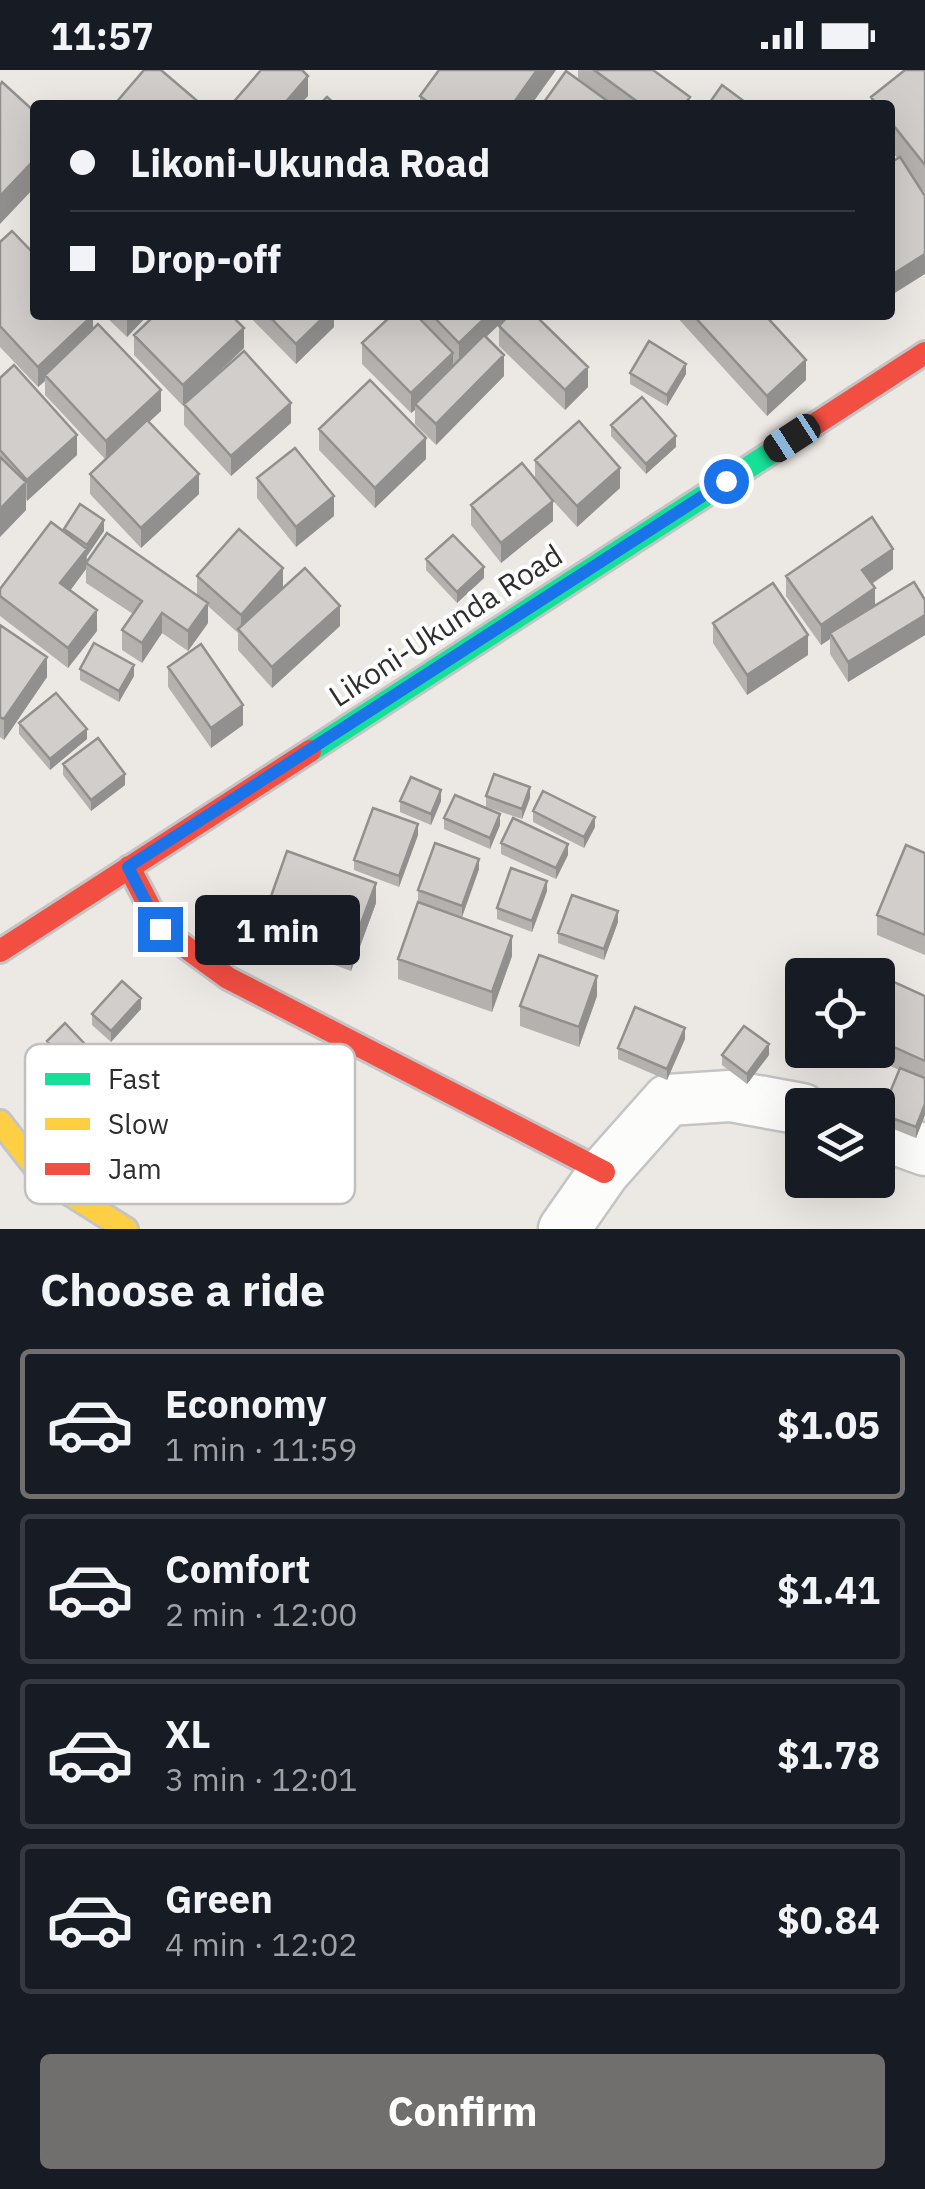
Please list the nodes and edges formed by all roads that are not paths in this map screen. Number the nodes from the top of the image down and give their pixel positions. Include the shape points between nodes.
1 (925, 352) edge
2 (128, 867) junction
3 (0, 952) edge
4 (785, 1106) edge
5 (0, 1122) edge
6 (895, 1139) edge
7 (925, 1150) edge
8 (25, 1155) edge
9 (604, 1172) junction
10 (86, 1204) edge
11 (126, 1229) edge
12 (564, 1229) edge

1 - 2 main road, Likoni-Ukunda Road
2 - 3 main road, Likoni-Ukunda Road
2 - 9 main road via 160,929 228,978
4 - 9 street via 730,1096 668,1100
5 - 8 main road
6 - 7 street
9 - 12 street
10 - 11 main road

